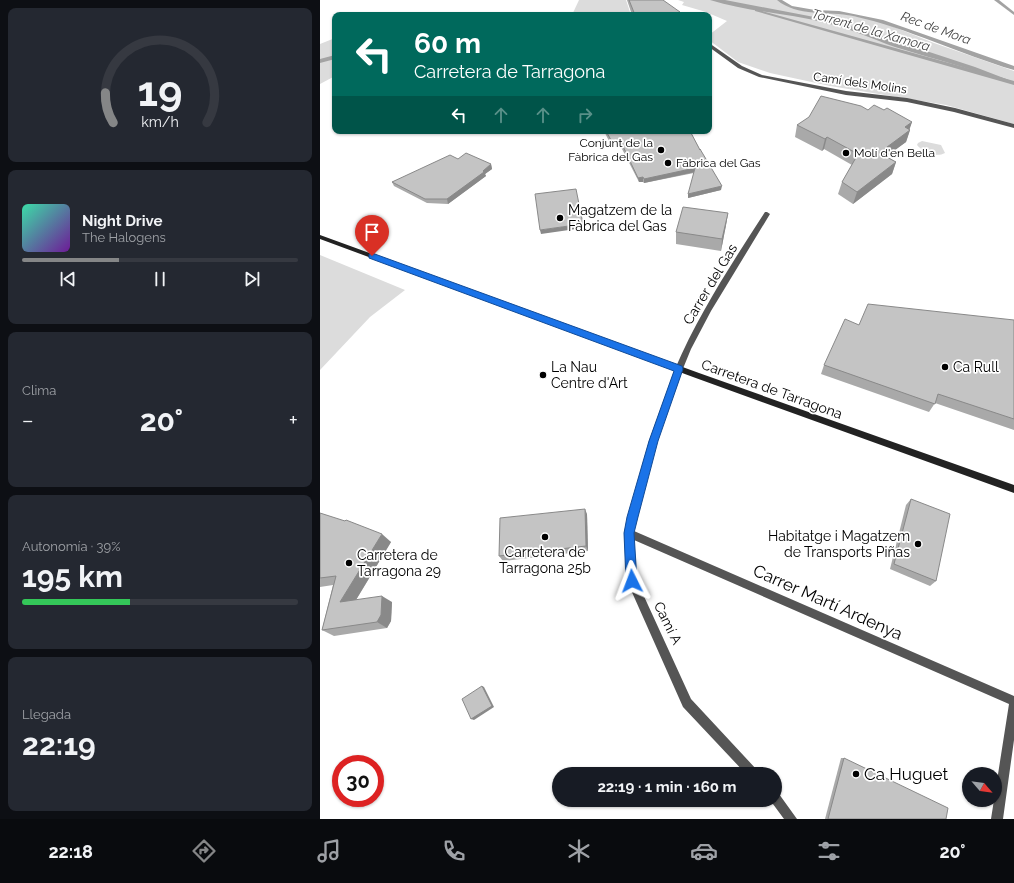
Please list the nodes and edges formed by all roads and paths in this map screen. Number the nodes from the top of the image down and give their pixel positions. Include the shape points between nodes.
1 (712, 47) edge
2 (1014, 126) edge
3 (767, 214) dead end
4 (320, 237) edge
5 (679, 369) junction
6 (1014, 489) edge
7 (629, 533) junction
8 (1014, 702) edge
9 (746, 767) edge
10 (782, 807) edge
11 (791, 819) edge
12 (998, 819) edge

1 - 2 street, Camí dels Molins via 740,67 761,76 955,110
3 - 5 street, Carrer del Gas via 688,345
4 - 5 main road, Carretera de Tarragona
5 - 6 main road, Carretera de Tarragona
5 - 7 street, Camí A via 654,441
7 - 8 street, Carrer Martí Ardenya
7 - 9 street, Camí A via 632,581 687,703
8 - 12 street
10 - 11 street

